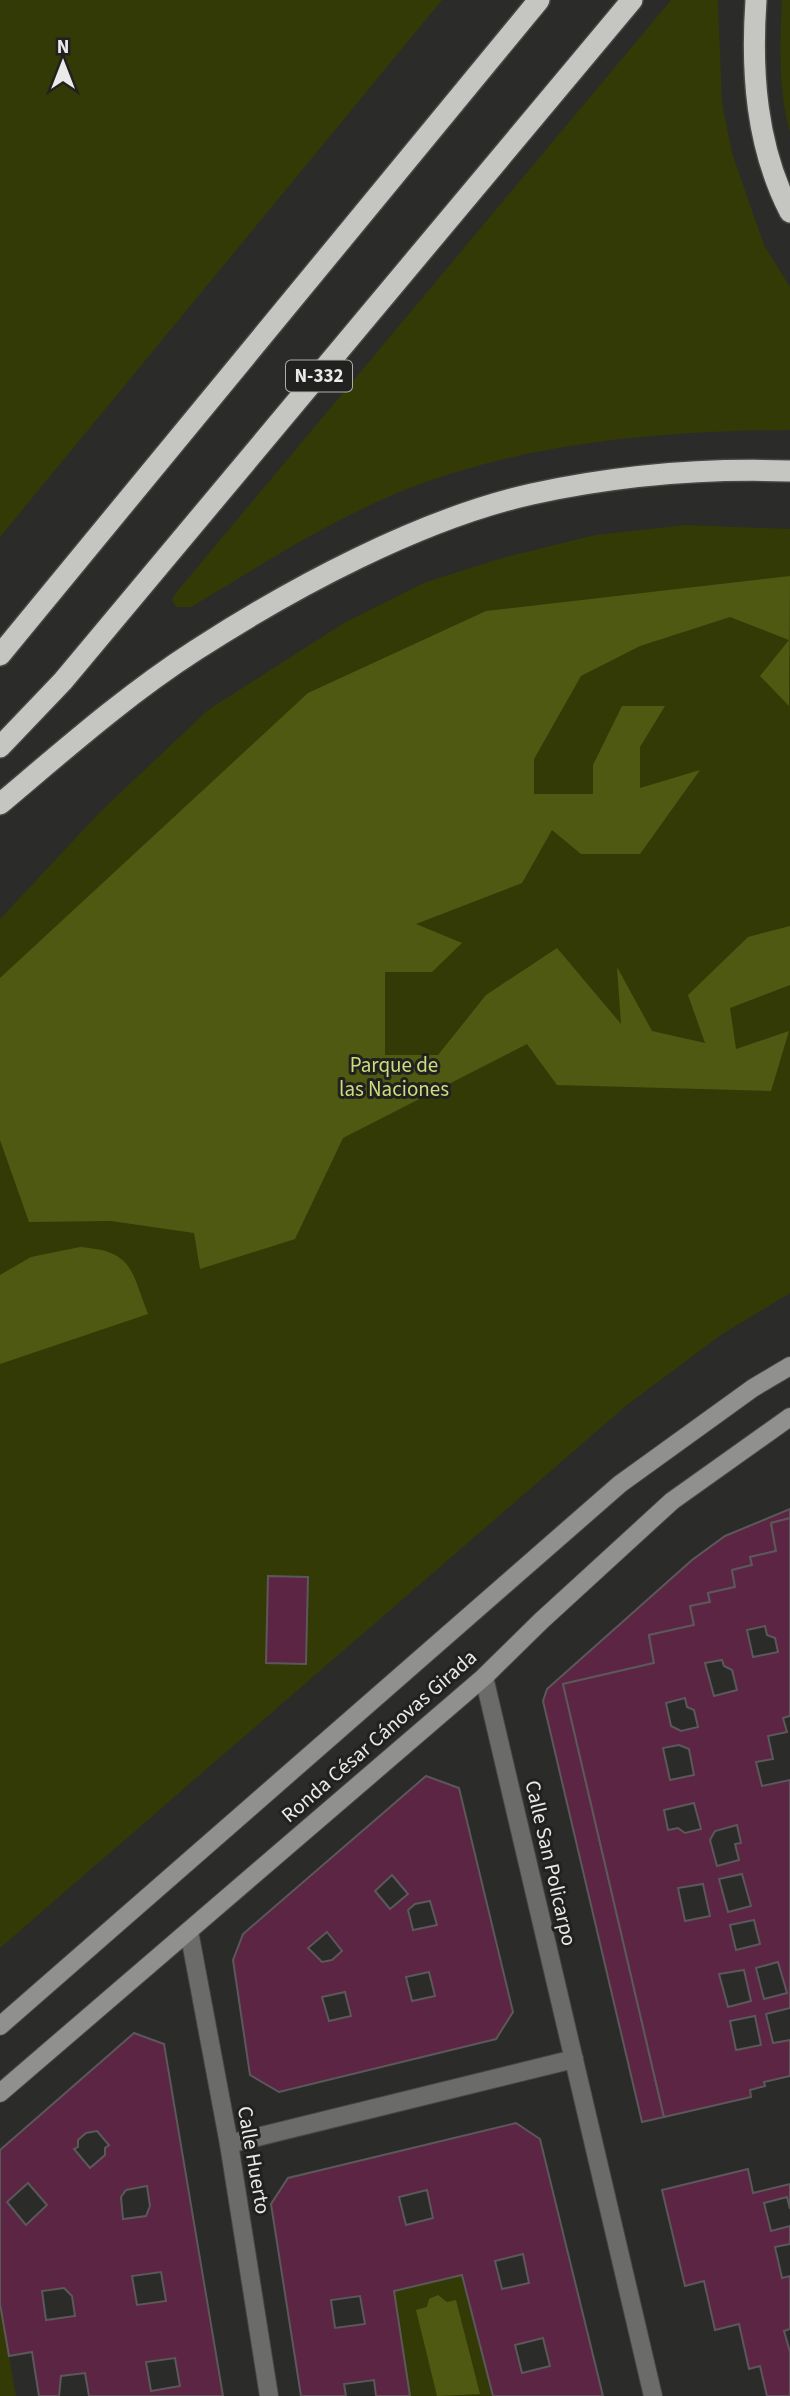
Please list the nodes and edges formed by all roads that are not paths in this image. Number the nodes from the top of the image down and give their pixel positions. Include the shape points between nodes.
1 (539, 0) edge
2 (632, 0) edge
3 (756, 0) edge
4 (790, 212) edge
5 (790, 471) edge
6 (0, 655) edge
7 (0, 747) edge
8 (0, 804) edge
9 (790, 1366) edge
10 (790, 1417) edge
11 (484, 1676) junction
12 (189, 1931) junction
13 (0, 2025) edge
14 (574, 2059) junction
15 (0, 2093) edge
16 (229, 2144) junction
17 (269, 2396) edge
18 (653, 2396) edge

1 - 6 highway
2 - 7 highway, N-332 via 63,681
3 - 4 highway via 752,57 761,130
5 - 8 highway via 629,478 530,495 424,530 320,578 195,650 100,720
9 - 13 street, Ronda César Cánovas Girada via 620,1484
10 - 11 street, Ronda César Cánovas Girada via 671,1502
11 - 12 street, Ronda César Cánovas Girada
11 - 14 street, Calle San Policarpo
12 - 15 street, Ronda César Cánovas Girada
12 - 16 street, Calle Huerto
14 - 16 street
14 - 18 street, Calle San Policarpo
16 - 17 street, Calle Huerto

